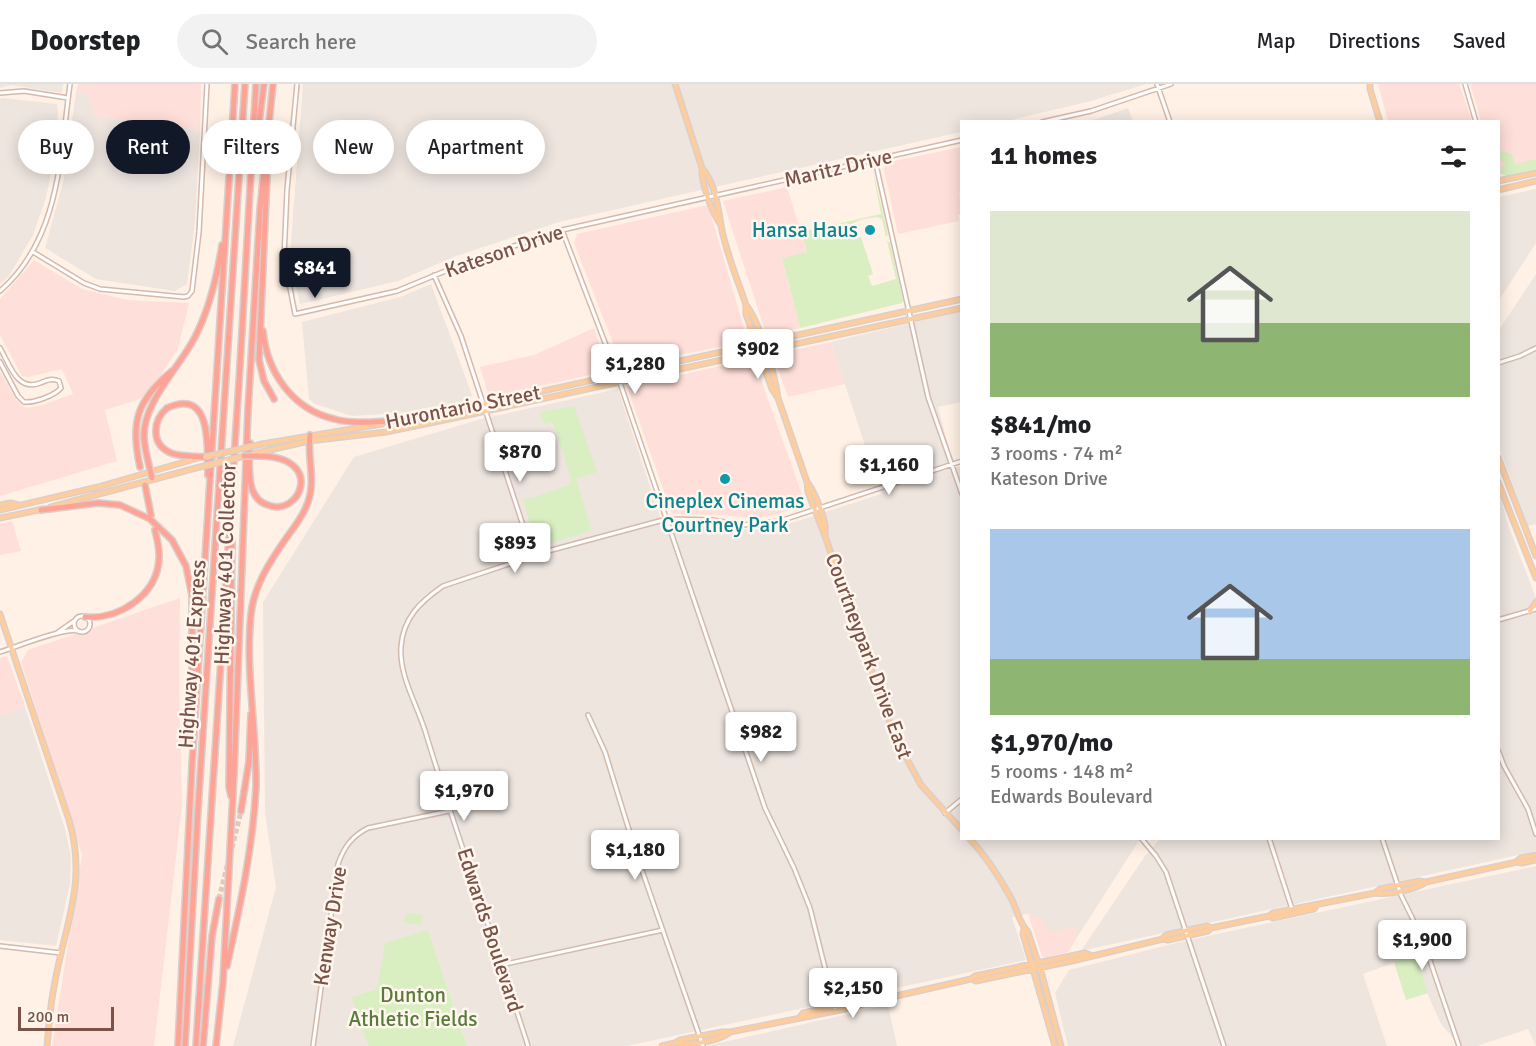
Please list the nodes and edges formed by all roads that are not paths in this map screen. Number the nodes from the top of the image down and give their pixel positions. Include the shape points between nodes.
1 (70, 84) edge
2 (207, 84) edge
3 (235, 84) edge
4 (245, 84) edge
5 (256, 84) edge
6 (264, 84) edge
7 (273, 84) edge
8 (297, 84) edge
9 (675, 84) edge
10 (1171, 84) edge
11 (1365, 84) edge
12 (1465, 84) edge
13 (1158, 86) edge
14 (1370, 86) edge
15 (0, 93) edge
16 (68, 98) junction
17 (270, 120) edge
18 (1051, 120) edge
19 (1169, 120) edge
20 (1379, 120) edge
21 (1475, 120) edge
22 (960, 140) edge
23 (875, 159) junction
24 (702, 168) junction
25 (1536, 173) edge
26 (264, 174) edge
27 (267, 174) edge
28 (250, 176) junction
29 (1536, 181) edge
30 (1500, 182) edge
31 (1500, 190) edge
32 (715, 196) junction
33 (709, 197) junction
34 (227, 211) junction
35 (721, 225) junction
36 (562, 230) junction
37 (33, 252) junction
38 (434, 275) junction
39 (0, 291) edge
40 (960, 299) edge
41 (262, 304) junction
42 (746, 305) junction
43 (960, 308) edge
44 (909, 310) junction
45 (911, 318) junction
46 (762, 342) junction
47 (756, 343) junction
48 (0, 348) edge
49 (1536, 348) edge
50 (765, 350) junction
51 (759, 352) junction
52 (0, 362) edge
53 (1500, 362) edge
54 (178, 366) junction
55 (618, 374) junction
56 (18, 379) junction
57 (11, 382) junction
58 (620, 383) junction
59 (778, 397) junction
60 (274, 399) dead end
61 (484, 404) junction
62 (248, 410) junction
63 (486, 411) junction
64 (418, 419) junction
65 (309, 438) junction
66 (261, 454) junction
67 (244, 456) joint
68 (196, 457) junction
69 (205, 457) joint
70 (960, 462) edge
71 (1500, 462) edge
72 (951, 464) junction
73 (140, 467) dead end
74 (150, 471) junction
75 (152, 478) junction
76 (232, 484) junction
77 (145, 485) dead end
78 (211, 485) junction
79 (1500, 487) edge
80 (960, 489) edge
81 (0, 505) edge
82 (20, 506) junction
83 (816, 508) junction
84 (0, 510) edge
85 (41, 510) junction
86 (151, 515) dead end
87 (0, 518) edge
88 (667, 519) junction
89 (155, 530) dead end
90 (1529, 539) junction
91 (1522, 542) junction
92 (533, 556) junction
93 (1536, 556) edge
94 (1534, 565) edge
95 (1536, 578) edge
96 (1536, 602) edge
97 (1536, 609) edge
98 (1530, 611) junction
99 (0, 614) edge
100 (85, 617) junction
101 (1500, 619) edge
102 (74, 621) junction
103 (78, 632) junction
104 (56, 634) junction
105 (11, 649) junction
106 (0, 652) edge
107 (252, 691) junction
108 (588, 715) dead end
109 (1500, 755) edge
110 (192, 765) junction
111 (960, 802) edge
112 (232, 804) junction
113 (241, 811) tunnel mouth
114 (449, 812) junction
115 (945, 813) junction
116 (960, 828) edge
117 (1536, 834) edge
118 (971, 840) edge
119 (1143, 840) edge
120 (1270, 840) edge
121 (1383, 840) edge
122 (1536, 855) edge
123 (1536, 860) edge
124 (1517, 862) junction
125 (1399, 888) junction
126 (219, 899) tunnel mouth
127 (1292, 911) junction
128 (663, 930) junction
129 (1186, 933) junction
130 (0, 946) edge
131 (61, 953) junction
132 (501, 965) junction
133 (1036, 966) junction
134 (223, 982) junction
135 (835, 1009) junction
136 (702, 1041) edge
137 (47, 1046) edge
138 (176, 1046) edge
139 (185, 1046) edge
140 (196, 1046) edge
141 (203, 1046) edge
142 (216, 1046) edge
143 (313, 1046) edge
144 (528, 1046) edge
145 (662, 1046) edge
146 (1054, 1046) edge
147 (1061, 1046) edge
148 (1224, 1046) edge
149 (1459, 1046) edge

1 - 16 street
2 - 37 street via 199,232 190,295 100,289
3 - 34 highway, Highway 401 Collector
4 - 139 highway, Highway 401 Express
5 - 28 highway, Highway 401 Express
6 - 28 highway via 255,165
7 - 17 highway, Highway 401 Collector
8 - 38 street, Kateson Drive via 284,257 295,314 388,294
9 - 24 main road
10 - 13 street
11 - 14 main road
12 - 21 street
13 - 18 street via 1091,111
13 - 19 street
14 - 20 main road
15 - 16 street via 24,91
16 - 37 street via 50,214
22 - 23 street, Maritz Drive
23 - 32 street, Maritz Drive
23 - 44 street
24 - 32 main road
24 - 33 main road
25 - 30 main road
26 - 62 highway, Highway 401 Collector
27 - 41 highway
28 - 76 highway, Highway 401 Express
29 - 31 main road
32 - 33 street, Kateson Drive
32 - 35 main road
33 - 35 main road
33 - 36 street, Kateson Drive
34 - 54 highway via 213,293
34 - 78 highway, Highway 401 Collector
35 - 42 main road
36 - 38 street, Kateson Drive
36 - 55 street
37 - 39 street
38 - 61 street via 461,336
40 - 44 main road, Hurontario Street
41 - 60 highway via 259,360
41 - 64 highway via 269,363 300,404 335,420
42 - 46 main road, Courtneypark Drive East
42 - 47 main road, Courtneypark Drive East
43 - 45 main road, Hurontario Street
44 - 45 street
44 - 46 main road, Hurontario Street
45 - 50 main road, Hurontario Street
45 - 72 street via 928,397
46 - 47 main road, Hurontario Street
46 - 50 main road, Courtneypark Drive East
47 - 51 main road, Courtneypark Drive East
47 - 55 main road, Hurontario Street
48 - 56 street
49 - 53 street
50 - 51 main road, Hurontario Street
50 - 59 main road, Courtneypark Drive East
51 - 58 main road, Hurontario Street
51 - 59 main road, Courtneypark Drive East
52 - 57 street
54 - 73 highway via 154,388 137,416 135,434
54 - 74 highway via 147,418 144,438
55 - 58 street
55 - 61 main road, Hurontario Street
56 - 57 street
56 - 57 street via 29,386 54,379 61,386 57,392 27,402 20,399
58 - 63 main road, Hurontario Street
58 - 88 street
59 - 83 main road, Courtneypark Drive East
61 - 63 street
61 - 64 main road, Hurontario Street
62 - 66 highway via 253,491 257,499 269,506 291,503 301,488 296,467 285,459
62 - 112 highway, Highway 401 Collector
63 - 65 main road, Hurontario Street via 386,432
63 - 92 street
64 - 65 main road, Hurontario Street
65 - 66 main road, Hurontario Street
65 - 69 main road, Hurontario Street, bridge
65 - 107 highway via 312,476 308,502 262,577 252,603
66 - 67 highway, bridge
67 - 75 main road, bridge
68 - 69 highway
68 - 74 main road
68 - 78 highway via 171,453 158,441 156,423 167,408 184,404 195,408 204,419
70 - 72 street, Edwards Boulevard
71 - 90 main road
72 - 80 street
72 - 83 street, Edwards Boulevard
74 - 75 highway
74 - 82 main road
75 - 85 main road
76 - 112 highway via 228,700
76 - 140 highway, Highway 401 Express
77 - 86 highway
78 - 110 highway, Highway 401 Collector
79 - 91 main road
81 - 82 main road
82 - 84 main road
83 - 88 street, Edwards Boulevard via 780,521 743,525
83 - 115 main road, Courtneypark Drive East via 894,735 921,785
85 - 87 main road
85 - 110 highway via 98,503 120,506 157,524 180,553 192,595
88 - 92 street, Edwards Boulevard
88 - 135 street via 765,808 812,912
89 - 100 highway via 158,566 146,591 125,609
90 - 91 main road
90 - 93 main road
91 - 94 main road
92 - 114 street, Edwards Boulevard via 443,586 410,615 403,634 402,667
94 - 95 main road
96 - 98 main road
97 - 98 street
98 - 101 street
99 - 105 main road
100 - 102 street
100 - 103 street via 89,628
102 - 103 street
102 - 104 street
103 - 104 street
104 - 105 street
105 - 106 street
105 - 131 main road via 76,849 76,889
107 - 113 highway via 249,761
107 - 134 highway via 254,821
108 - 128 street via 605,752
109 - 117 street via 1528,809
110 - 138 highway, Highway 401 Collector
111 - 115 street
112 - 134 highway, Highway 401 Collector
114 - 132 street, Edwards Boulevard
114 - 143 street, Kenway Drive via 368,828 344,848 338,864
115 - 116 main road, Courtneypark Drive East
118 - 133 main road via 1011,897 1028,932
119 - 129 street via 1166,872
120 - 127 street
121 - 125 street
122 - 124 main road
123 - 124 main road
124 - 125 main road
125 - 127 main road
125 - 149 street via 1423,940
126 - 141 highway
127 - 129 main road
128 - 132 street
128 - 136 street
129 - 133 main road
129 - 148 street
130 - 131 street
131 - 137 main road
132 - 144 street, Edwards Boulevard
133 - 135 main road
133 - 146 main road
133 - 147 main road
134 - 142 highway, Highway 401 Collector
135 - 136 main road
136 - 145 main road via 680,1040

